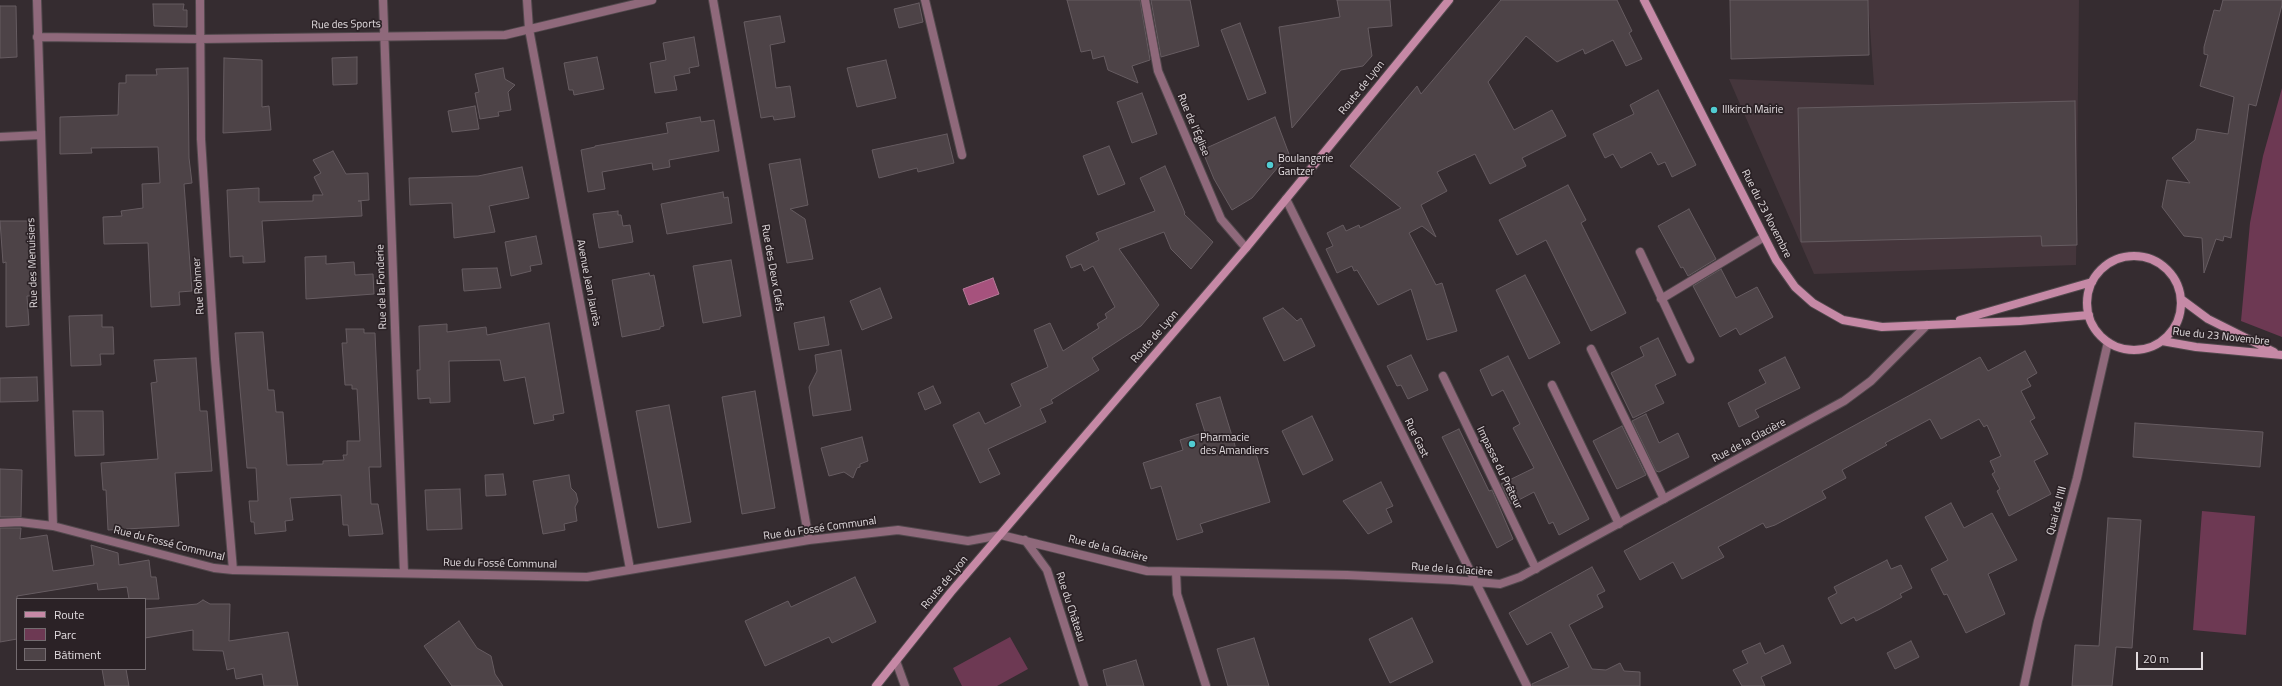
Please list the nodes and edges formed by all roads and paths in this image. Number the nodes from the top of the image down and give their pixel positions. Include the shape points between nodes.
1 (37, 0) edge
2 (200, 0) edge
3 (382, 0) edge
4 (527, 0) edge
5 (652, 0) edge
6 (713, 0) edge
7 (925, 0) edge
8 (1144, 0) edge
9 (1449, 0) edge
10 (1644, 0) edge
11 (529, 30) junction
12 (383, 36) junction
13 (37, 37) junction
14 (200, 38) junction
15 (40, 135) junction
16 (0, 137) edge
17 (962, 155) dead end
18 (1286, 199) junction
19 (1764, 237) junction
20 (1246, 248) junction
21 (1640, 252) dead end
22 (2092, 282) junction
23 (1661, 299) junction
24 (2181, 300) junction
25 (2089, 316) junction
26 (1951, 323) junction
27 (1927, 325) junction
28 (2162, 341) junction
29 (2108, 342) junction
30 (1591, 349) dead end
31 (2280, 354) edge
32 (1690, 359) dead end
33 (1443, 376) dead end
34 (1552, 385) dead end
35 (1664, 499) junction
36 (0, 523) edge
37 (1618, 524) junction
38 (53, 526) junction
39 (1001, 535) junction
40 (809, 540) junction
41 (1025, 540) junction
42 (1536, 568) junction
43 (630, 569) junction
44 (233, 570) junction
45 (1176, 572) junction
46 (404, 573) junction
47 (1476, 582) junction
48 (896, 661) junction
49 (876, 686) edge
50 (905, 686) edge
51 (1084, 686) edge
52 (1206, 686) edge
53 (1526, 686) edge
54 (2024, 686) edge

1 - 13 street, Rue des Menuisiers
2 - 14 street, Rue Rohmer
3 - 12 street, Rue de la Fonderie
4 - 11 street, Avenue Jean Jaurès
5 - 11 street, Rue des Sports
6 - 40 street, Rue des Deux Clefs
7 - 17 street
8 - 20 street, Rue de l'Église via 1158,71 1221,219
9 - 18 main road, Route de Lyon
10 - 19 main road, Rue du 23 Novembre
11 - 12 street, Rue des Sports via 505,35
11 - 43 street, Avenue Jean Jaurès
12 - 14 street, Rue des Sports
12 - 46 street, Rue de la Fonderie
13 - 14 street, Rue des Sports
13 - 15 street, Rue des Menuisiers
14 - 44 street, Rue Rohmer via 201,139 215,360
15 - 16 street
15 - 38 street, Rue des Menuisiers
18 - 20 main road, Route de Lyon
18 - 47 street, Rue Gast
19 - 23 street
19 - 27 main road, Rue du 23 Novembre via 1779,265 1795,287 1823,310 1843,320 1867,325
20 - 39 main road, Route de Lyon
21 - 23 street
22 - 24 main road via 2099,271 2112,262 2126,256 2142,257 2157,261 2169,271 2177,284
22 - 25 main road via 2088,293
22 - 26 main road, Rue du 23 Novembre
23 - 32 street
24 - 28 main road via 2180,314 2174,328
24 - 31 main road, Rue du 23 Novembre via 2208,319
25 - 26 main road, Rue du 23 Novembre
25 - 29 main road via 2099,334
26 - 27 main road, Rue du 23 Novembre
27 - 35 street, Rue de la Glacière via 1871,381 1844,401
28 - 29 main road via 2151,347 2136,350
28 - 31 main road, Rue du 23 Novembre via 2196,347
29 - 54 street, Quai de l'Ill via 2077,478 2038,621
30 - 35 street
33 - 42 street, Impasse du Prêteur
34 - 37 street
35 - 37 street, Rue de la Glacière
36 - 38 street, Rue du Fossé Communal via 20,522
37 - 42 street, Rue de la Glacière
38 - 44 street, Rue du Fossé Communal via 214,568
39 - 40 street, Rue du Fossé Communal via 968,541 898,530
39 - 41 street, Rue de la Glacière
39 - 48 main road, Route de Lyon
40 - 43 street, Rue du Fossé Communal
41 - 45 street, Rue de la Glacière via 1147,571
41 - 51 street, Rue du Château via 1046,570
42 - 47 street, Rue de la Glacière via 1520,578 1500,584
43 - 46 street, Rue du Fossé Communal via 587,577
44 - 46 street, Rue du Fossé Communal
45 - 47 street, Rue de la Glacière via 1347,575
45 - 52 street via 1177,594
47 - 53 street, Rue Gast
48 - 49 main road, Route de Lyon
48 - 50 street

